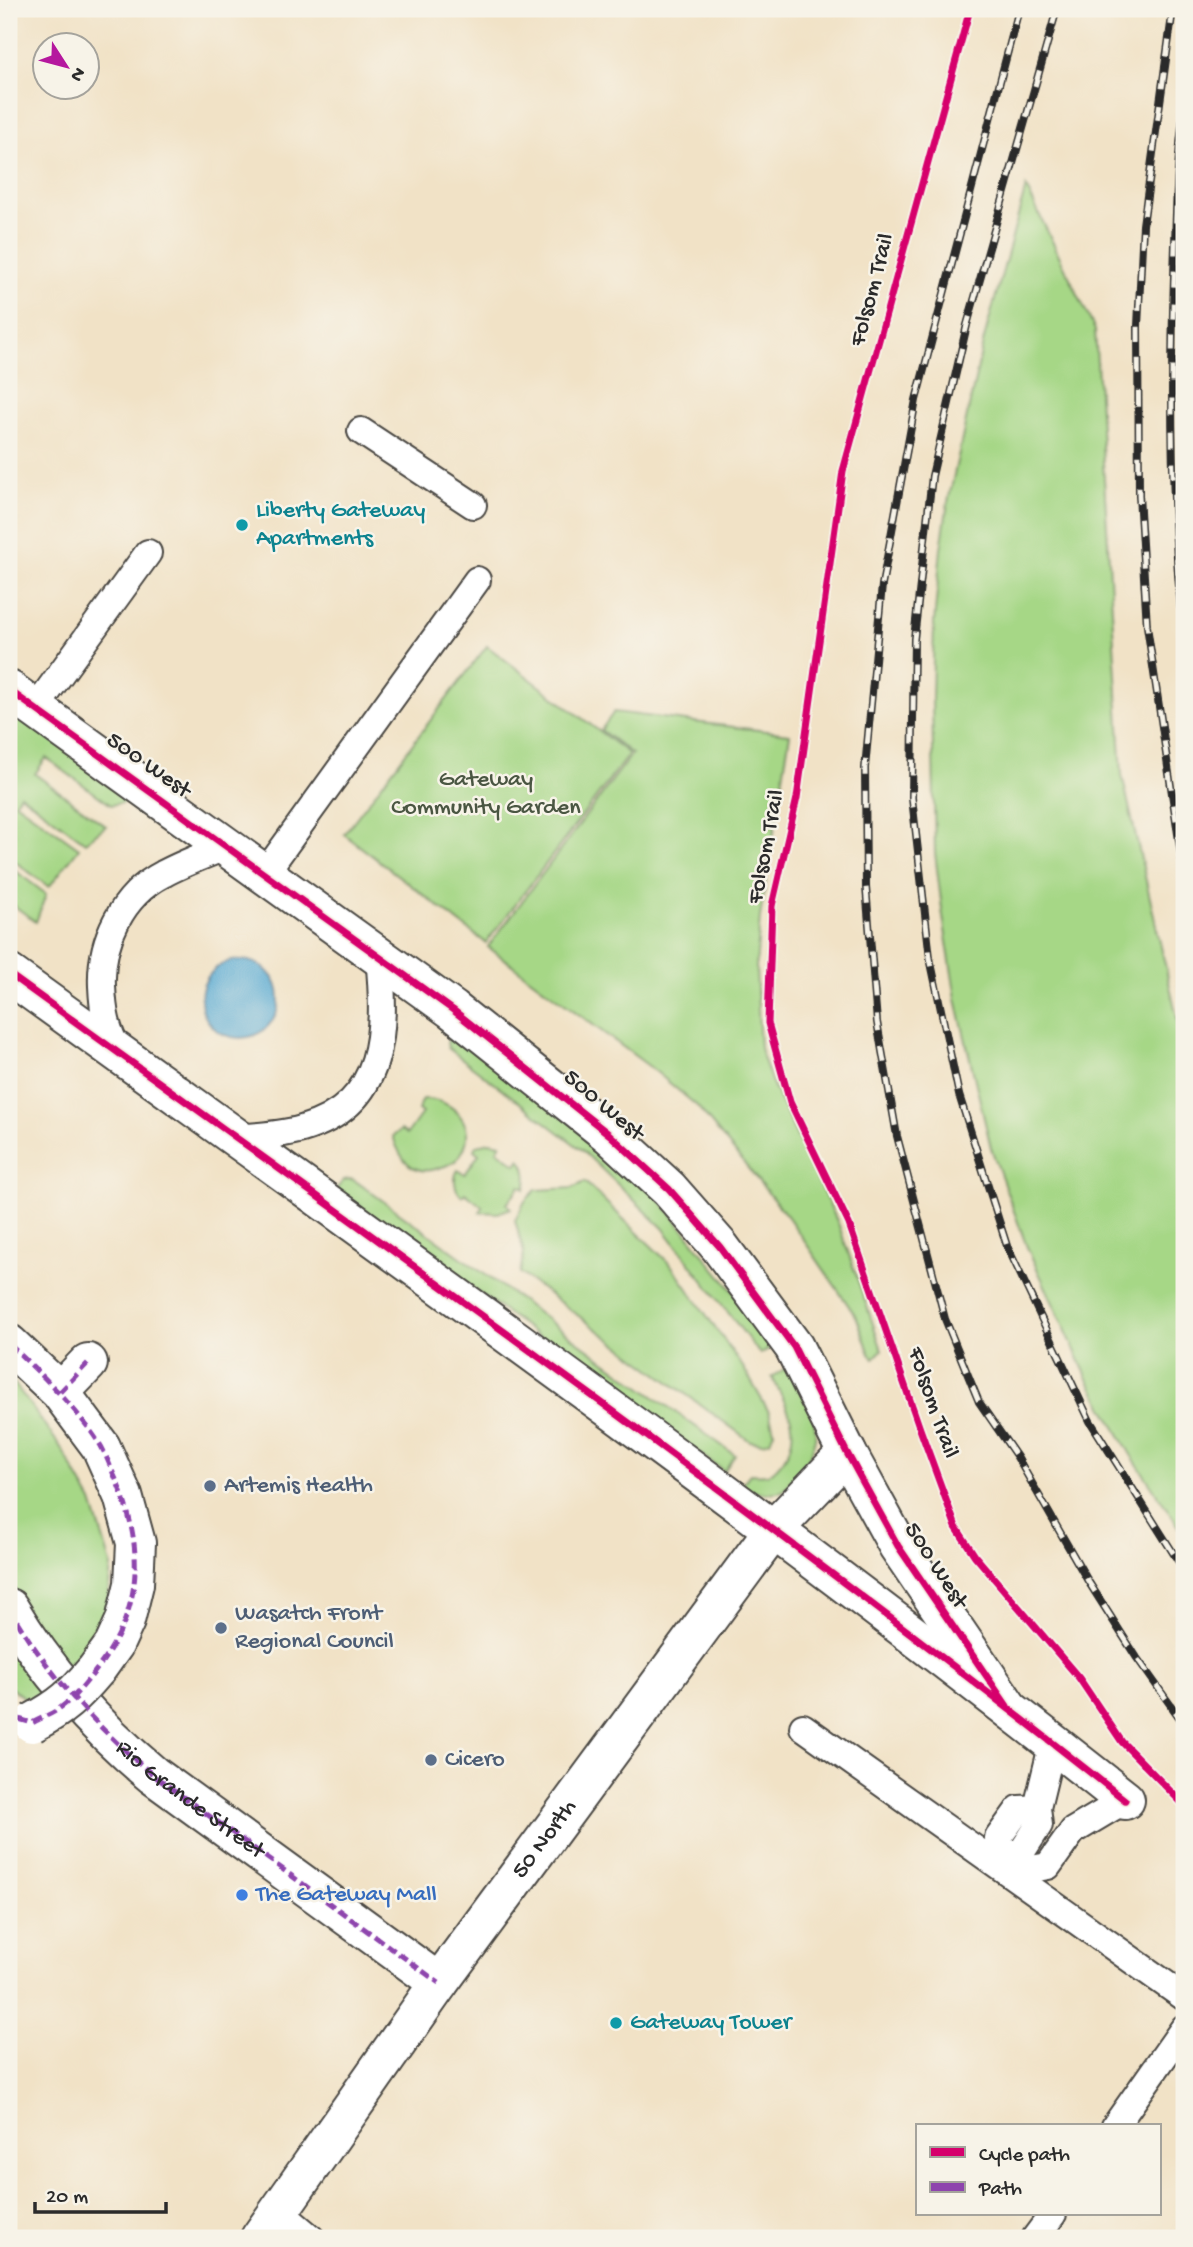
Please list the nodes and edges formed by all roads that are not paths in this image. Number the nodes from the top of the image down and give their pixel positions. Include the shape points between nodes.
1 (361, 431) dead end
2 (473, 505) dead end
3 (148, 553) dead end
4 (477, 580) dead end
5 (22, 699) edge
6 (227, 846) junction
7 (265, 873) junction
8 (379, 956) junction
9 (9, 974) edge
10 (124, 1057) junction
11 (237, 1138) junction
12 (9, 1344) edge
13 (88, 1363) dead end
14 (64, 1397) junction
15 (847, 1453) junction
16 (774, 1529) junction
17 (9, 1608) edge
18 (1007, 1706) junction
19 (32, 1723) dead end
20 (803, 1727) dead end
21 (1053, 1742) junction
22 (1125, 1800) joint
23 (1007, 1863) junction
24 (439, 1983) junction
25 (1184, 1997) edge
26 (1184, 2028) edge
27 (1116, 2124) edge
28 (1051, 2216) edge
29 (269, 2225) edge
30 (311, 2238) edge
31 (1035, 2238) edge

1 - 2 lane
3 - 5 lane
4 - 7 lane
5 - 6 street, 500 West
6 - 7 street, 500 West
6 - 10 lane via 144,886 124,908 108,937 102,969 103,1004 109,1037
7 - 8 street, 500 West
8 - 11 lane via 383,1024 374,1066 364,1087 328,1118 303,1129
8 - 15 street, 500 West via 610,1135 669,1189 720,1247 794,1347
9 - 10 street, 500 West
10 - 11 street, 500 West
11 - 16 street, 500 West
12 - 14 street
13 - 14 street
14 - 19 street, bridge via 101,1447 123,1496 136,1543 134,1584 125,1621 96,1670 60,1709
15 - 16 street, 50 North
15 - 18 street, 500 West via 898,1546
16 - 18 street, 500 West
16 - 24 street, 50 North
17 - 24 street, Rio Grande Street via 43,1661 121,1749
18 - 21 street, 500 West
20 - 23 lane
21 - 22 street, 500 West
21 - 23 lane via 1037,1808 1019,1809 998,1838
22 - 23 lane via 1073,1832 1048,1866
23 - 25 lane
24 - 29 street, 50 North
26 - 27 lane
28 - 31 lane
29 - 30 lane

